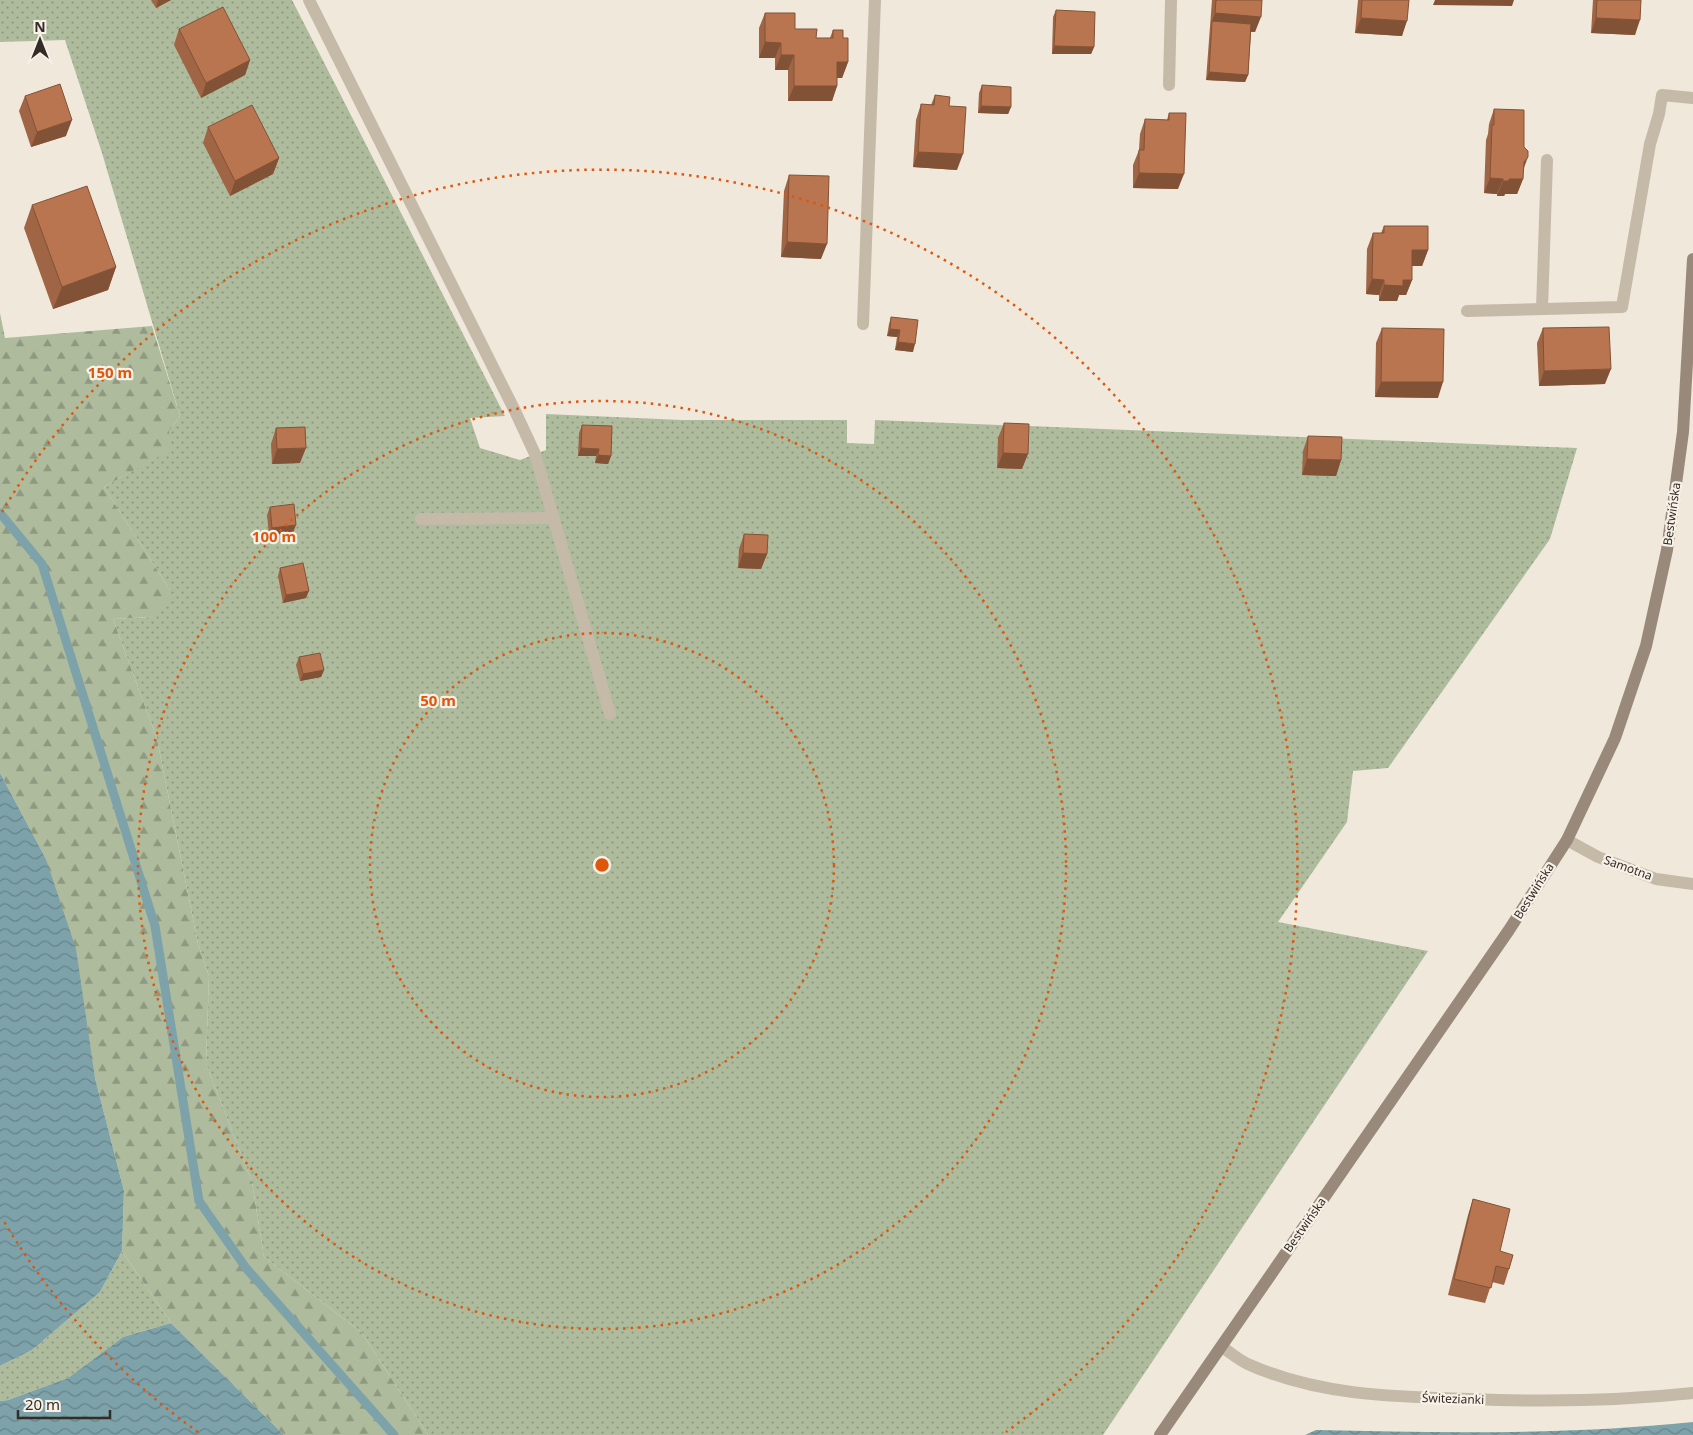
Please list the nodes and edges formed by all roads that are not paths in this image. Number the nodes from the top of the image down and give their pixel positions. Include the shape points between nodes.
1 (309, 0) edge
2 (875, 0) edge
3 (1171, 0) edge
4 (1169, 85) dead end
5 (1693, 98) edge
6 (1547, 160) dead end
7 (1693, 259) edge
8 (1542, 309) junction
9 (1468, 312) dead end
10 (862, 324) dead end
11 (554, 518) junction
12 (421, 519) dead end
13 (610, 714) dead end
14 (1566, 840) junction
15 (1693, 884) edge
16 (1222, 1347) junction
17 (1693, 1394) edge
18 (1160, 1435) edge

1 - 11 street via 515,410 535,454
2 - 10 street
3 - 4 street
5 - 8 street via 1662,95 1650,144 1622,307
6 - 8 street
7 - 14 street, Bestwińska via 1682,432 1667,550 1646,646 1615,738
8 - 9 street
11 - 12 street
11 - 13 street
14 - 15 street, Samotna via 1598,857 1656,879
14 - 16 street, Bestwińska via 1510,930
16 - 17 street, Świtezianki via 1249,1365 1292,1381 1351,1392 1414,1398 1514,1401 1638,1399
16 - 18 street, Bestwińska

